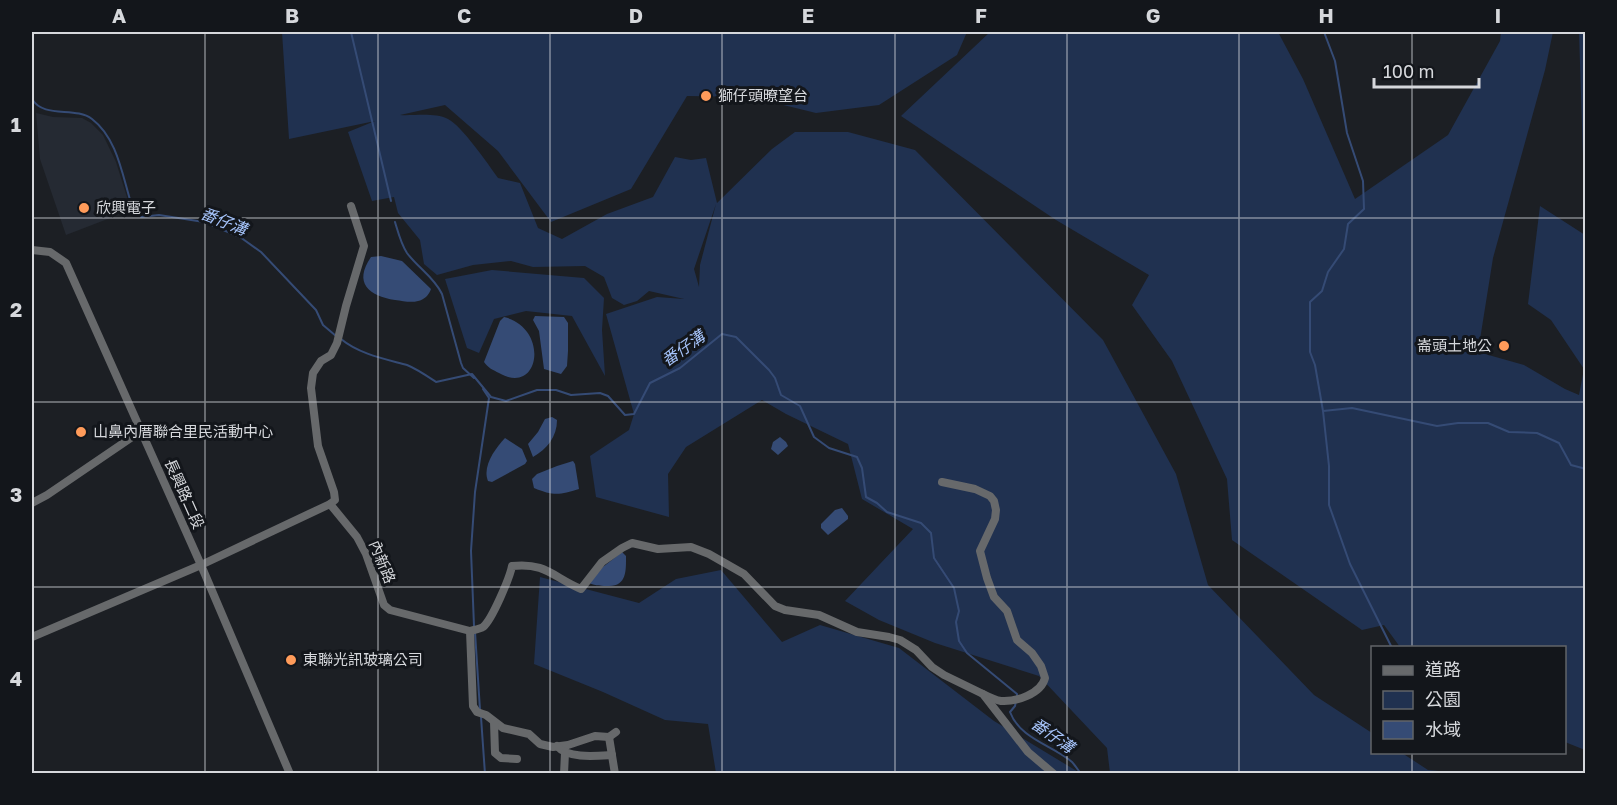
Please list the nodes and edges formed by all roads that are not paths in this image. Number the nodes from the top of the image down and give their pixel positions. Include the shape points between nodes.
1 (351, 206) dead end
2 (32, 250) edge
3 (141, 430) junction
4 (942, 482) dead end
5 (32, 503) edge
6 (330, 504) junction
7 (201, 565) junction
8 (470, 631) junction
9 (32, 637) edge
10 (983, 694) junction
11 (494, 722) junction
12 (557, 746) junction
13 (565, 753) junction
14 (612, 755) junction
15 (518, 759) dead end
16 (290, 774) edge
17 (564, 774) edge
18 (615, 774) edge
19 (1053, 774) edge

1 - 6 street via 364,246 338,343 312,373 318,446 334,492 335,500
2 - 3 street, 長興路二段 via 50,252 66,263
3 - 5 street
3 - 7 street, 長興路二段
4 - 10 street via 975,489 994,501 995,519 980,551 987,578 1017,640 1032,652 1045,678 1041,687 1023,698 999,701
6 - 7 street
6 - 8 street, 內新路 via 361,545 384,605 390,610
7 - 9 street
7 - 16 street, 長興路二段
8 - 10 street via 483,627 490,617 511,576 512,566 545,569 581,589 602,562 632,543 658,549 691,547 744,574 775,606 819,615 857,632 900,640 944,675
8 - 11 street via 473,706
10 - 19 street via 1028,752
11 - 12 street via 529,734 540,744
11 - 15 street via 495,753 501,758
12 - 13 street
12 - 14 street via 613,734
13 - 14 street
13 - 17 street
14 - 18 street

